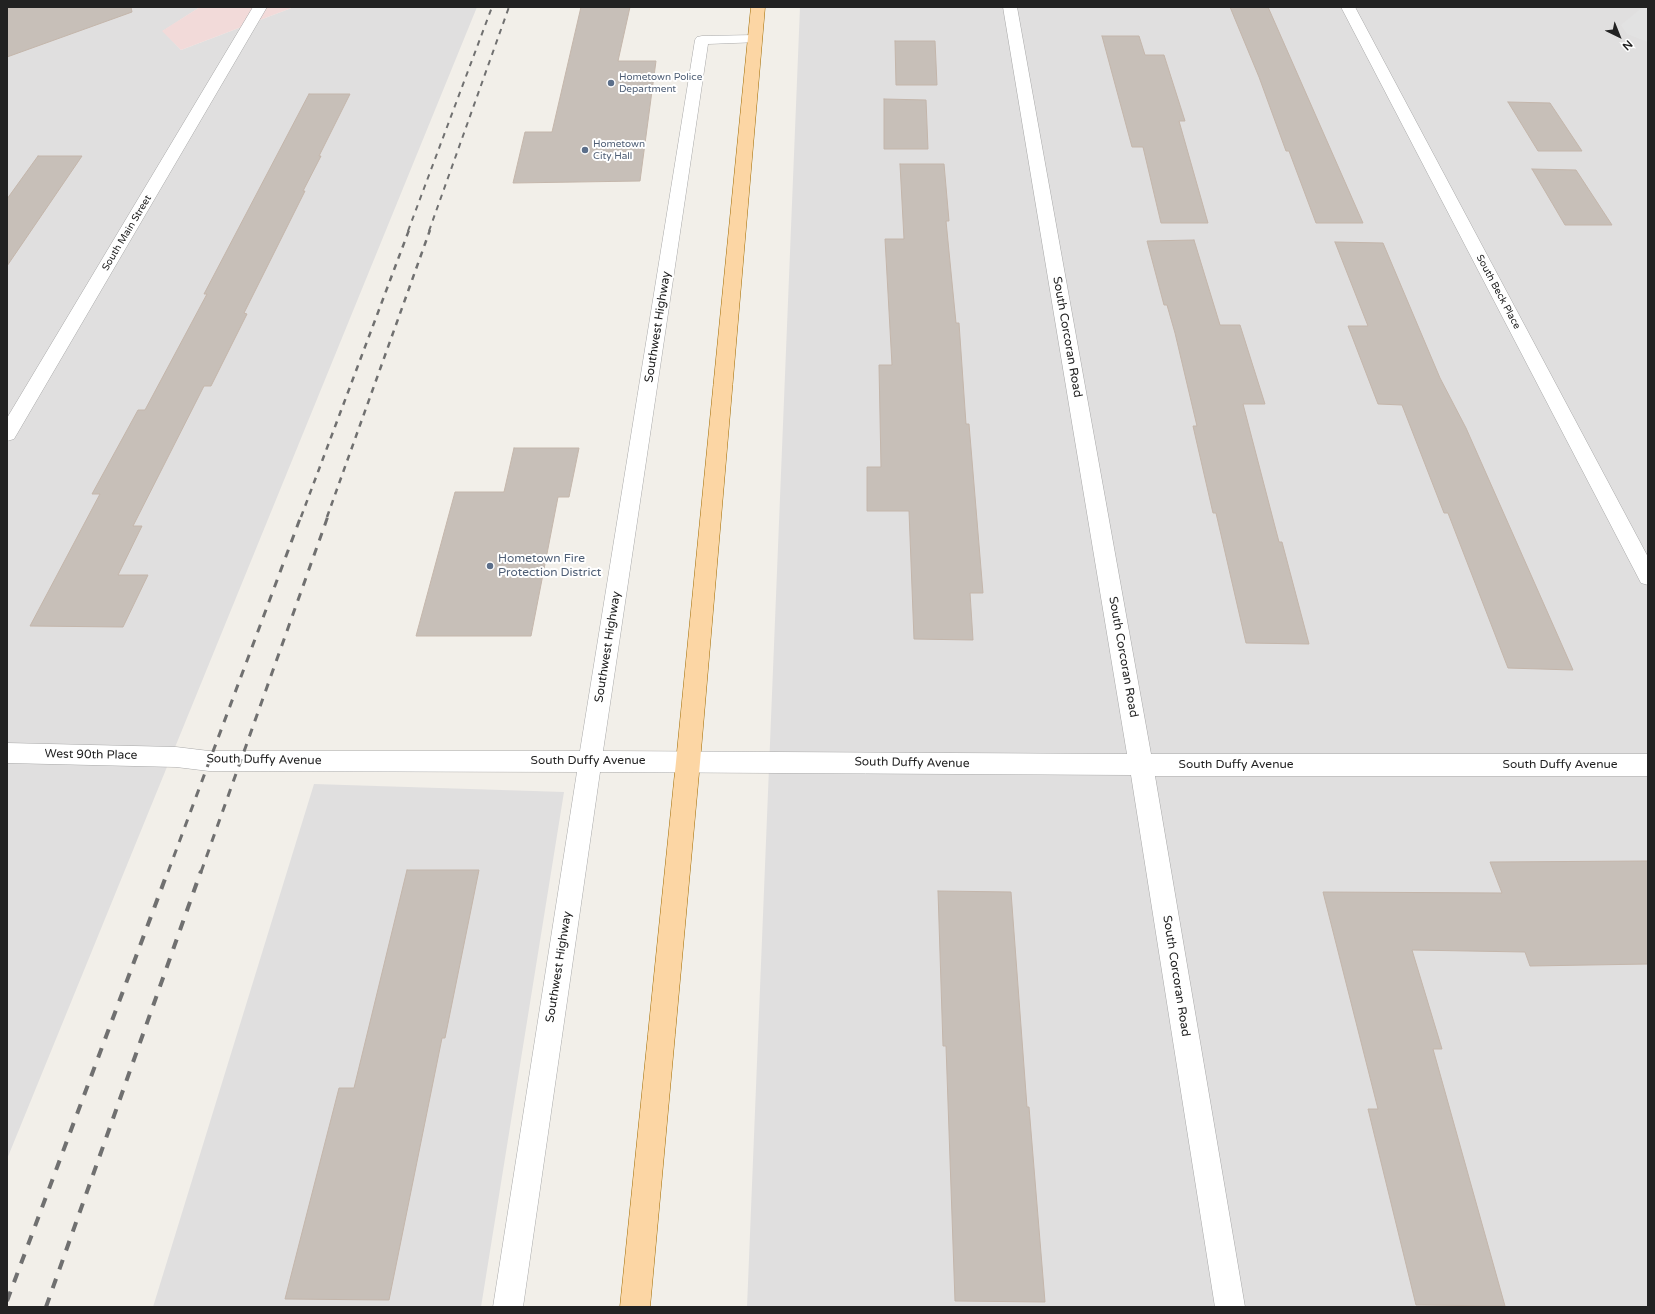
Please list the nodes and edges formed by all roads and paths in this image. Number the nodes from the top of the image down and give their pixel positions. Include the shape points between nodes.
1 (260, 7) edge
2 (758, 7) edge
3 (1010, 7) edge
4 (1348, 7) edge
5 (755, 39) junction
6 (7, 434) edge
7 (1648, 577) edge
8 (7, 753) edge
9 (176, 757) joint
10 (590, 761) junction
11 (688, 762) junction
12 (1141, 765) junction
13 (1648, 765) edge
14 (508, 1307) edge
15 (635, 1307) edge
16 (1230, 1307) edge

1 - 6 street, South Main Street
2 - 5 main road
3 - 12 street, South Corcoran Road
4 - 7 street, South Beck Place
5 - 10 street, Southwest Highway via 702,40
5 - 11 main road
8 - 9 street, West 90th Place
9 - 10 street, South Duffy Avenue via 210,761
10 - 11 street, South Duffy Avenue
10 - 14 street, Southwest Highway
11 - 12 street, South Duffy Avenue
11 - 15 main road
12 - 13 street, South Duffy Avenue
12 - 16 street, South Corcoran Road

